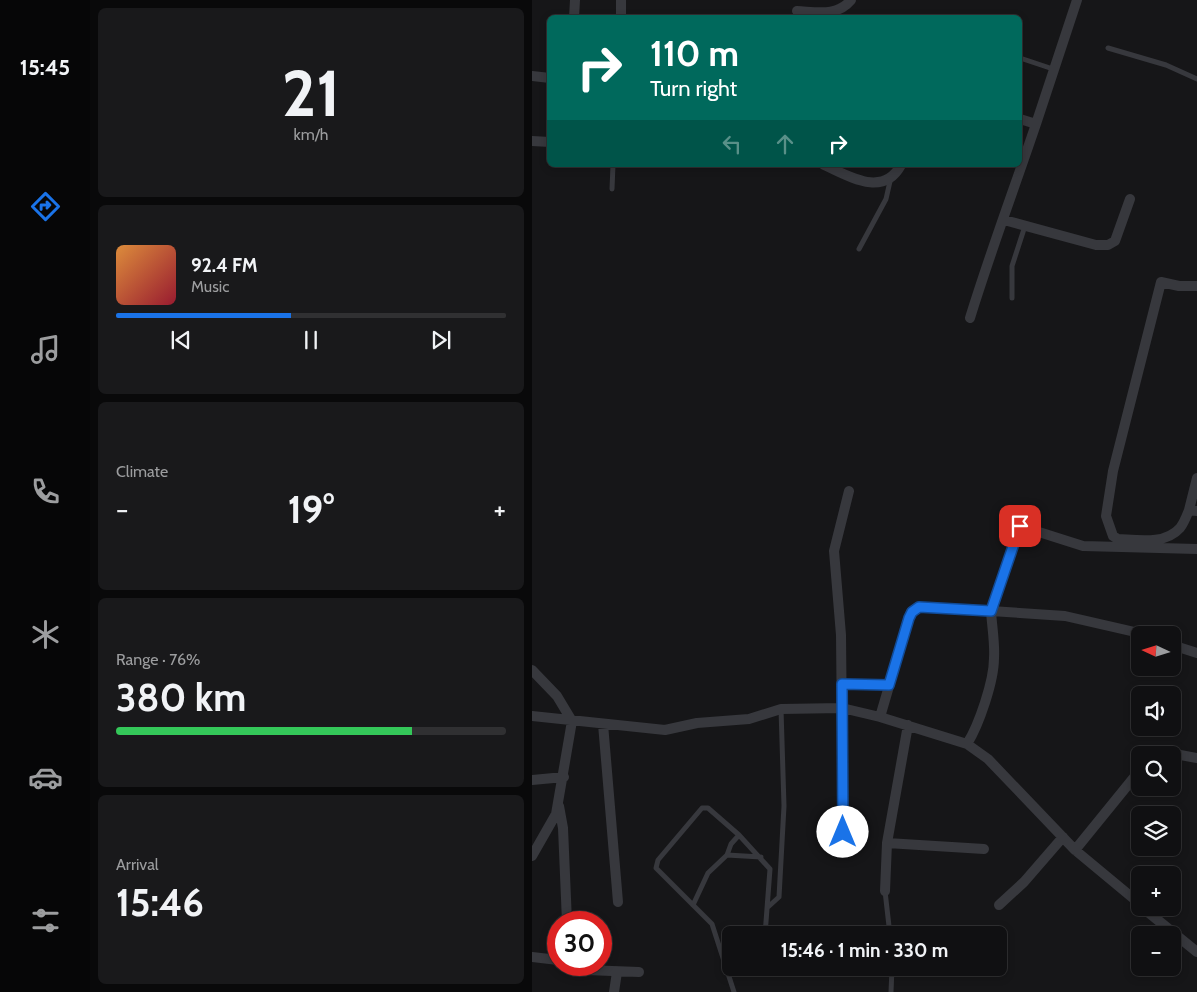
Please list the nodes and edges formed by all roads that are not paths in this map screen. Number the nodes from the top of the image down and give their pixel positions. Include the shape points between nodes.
1 (575, 0) edge
2 (621, 0) edge
3 (797, 0) edge
4 (851, 0) edge
5 (1077, 0) edge
6 (796, 14) edge
7 (574, 15) edge
8 (621, 15) edge
9 (1108, 48) dead end
10 (1022, 59) edge
11 (1053, 69) junction
12 (532, 76) edge
13 (547, 78) edge
14 (1196, 79) edge
15 (1022, 120) edge
16 (1036, 124) junction
17 (532, 141) edge
18 (547, 142) edge
19 (1022, 166) edge
20 (613, 167) edge
21 (829, 167) edge
22 (900, 167) edge
23 (1022, 167) edge
24 (892, 177) junction
25 (612, 189) dead end
26 (1130, 199) dead end
27 (1004, 220) junction
28 (1025, 225) junction
29 (859, 249) dead end
30 (1196, 286) edge
31 (1012, 298) dead end
32 (970, 318) dead end
33 (1196, 478) edge
34 (850, 492) dead end
35 (1193, 510) edge
36 (1196, 549) edge
37 (991, 611) junction
38 (1131, 631) edge
39 (1181, 648) edge
40 (1196, 653) edge
41 (534, 675) edge
42 (842, 684) junction
43 (889, 685) junction
44 (842, 708) junction
45 (781, 709) junction
46 (532, 716) edge
47 (880, 717) junction
48 (572, 721) junction
49 (603, 724) junction
50 (908, 725) junction
51 (967, 744) junction
52 (1181, 755) edge
53 (1196, 758) edge
54 (564, 777) junction
55 (532, 780) edge
56 (1131, 781) edge
57 (559, 804) junction
58 (843, 832) dead end
59 (739, 835) junction
60 (1063, 837) junction
61 (887, 843) junction
62 (984, 849) dead end
63 (1075, 850) junction
64 (726, 855) junction
65 (532, 856) edge
66 (761, 857) junction
67 (885, 891) joint
68 (1131, 897) edge
69 (618, 902) dead end
70 (693, 904) junction
71 (999, 905) dead end
72 (768, 907) junction
73 (567, 911) edge
74 (1153, 916) edge
75 (766, 926) edge
76 (889, 926) edge
77 (722, 949) edge
78 (1196, 952) edge
79 (532, 957) edge
80 (547, 959) edge
81 (612, 972) edge
82 (617, 972) junction
83 (639, 972) dead end
84 (731, 976) edge
85 (892, 976) edge
86 (614, 992) edge
87 (734, 992) edge
88 (891, 992) edge

1 - 7 street
2 - 8 street
3 - 6 street
4 - 6 street via 835,12
5 - 11 street
9 - 14 lane via 1166,65
10 - 11 lane
11 - 16 street
12 - 13 street
15 - 16 street
16 - 19 street
17 - 18 street
20 - 25 lane
21 - 24 street via 872,184
22 - 24 street
23 - 27 street
24 - 29 lane via 886,199
26 - 28 street via 1115,241 1108,245 1096,245
27 - 28 street
27 - 32 street
28 - 31 lane via 1012,266
30 - 35 street via 1161,282 1113,471 1106,516 1113,536 1118,539 1158,539 1180,528
33 - 35 street
34 - 42 street via 834,551
36 - 37 street via 1083,546 1020,526
37 - 38 street via 1065,616
37 - 43 street via 914,609
37 - 51 street via 995,660 975,732
39 - 40 street
41 - 48 street via 565,706
42 - 43 street
42 - 44 street
43 - 47 street
44 - 45 street
44 - 47 street
44 - 58 street
45 - 49 street via 749,719 697,723 666,730
45 - 72 lane via 784,806 780,883 779,897
46 - 48 street
47 - 50 street
48 - 49 street
48 - 54 street
49 - 69 street
50 - 51 street
50 - 61 street
51 - 60 street via 988,759
52 - 53 street
54 - 55 street
54 - 57 street
56 - 63 street
57 - 65 street via 552,823
57 - 73 street
59 - 64 lane via 730,844
59 - 66 lane
59 - 70 lane via 708,808 702,808 658,860 656,868 659,873
60 - 63 street
60 - 71 street
61 - 62 street
61 - 67 street
63 - 68 street
64 - 66 lane
64 - 70 lane via 708,873
66 - 72 lane via 770,868
67 - 76 lane
70 - 77 lane via 712,924
72 - 75 lane
74 - 78 street
79 - 80 street
81 - 82 street
82 - 83 street
82 - 86 street
84 - 87 lane
85 - 88 lane

